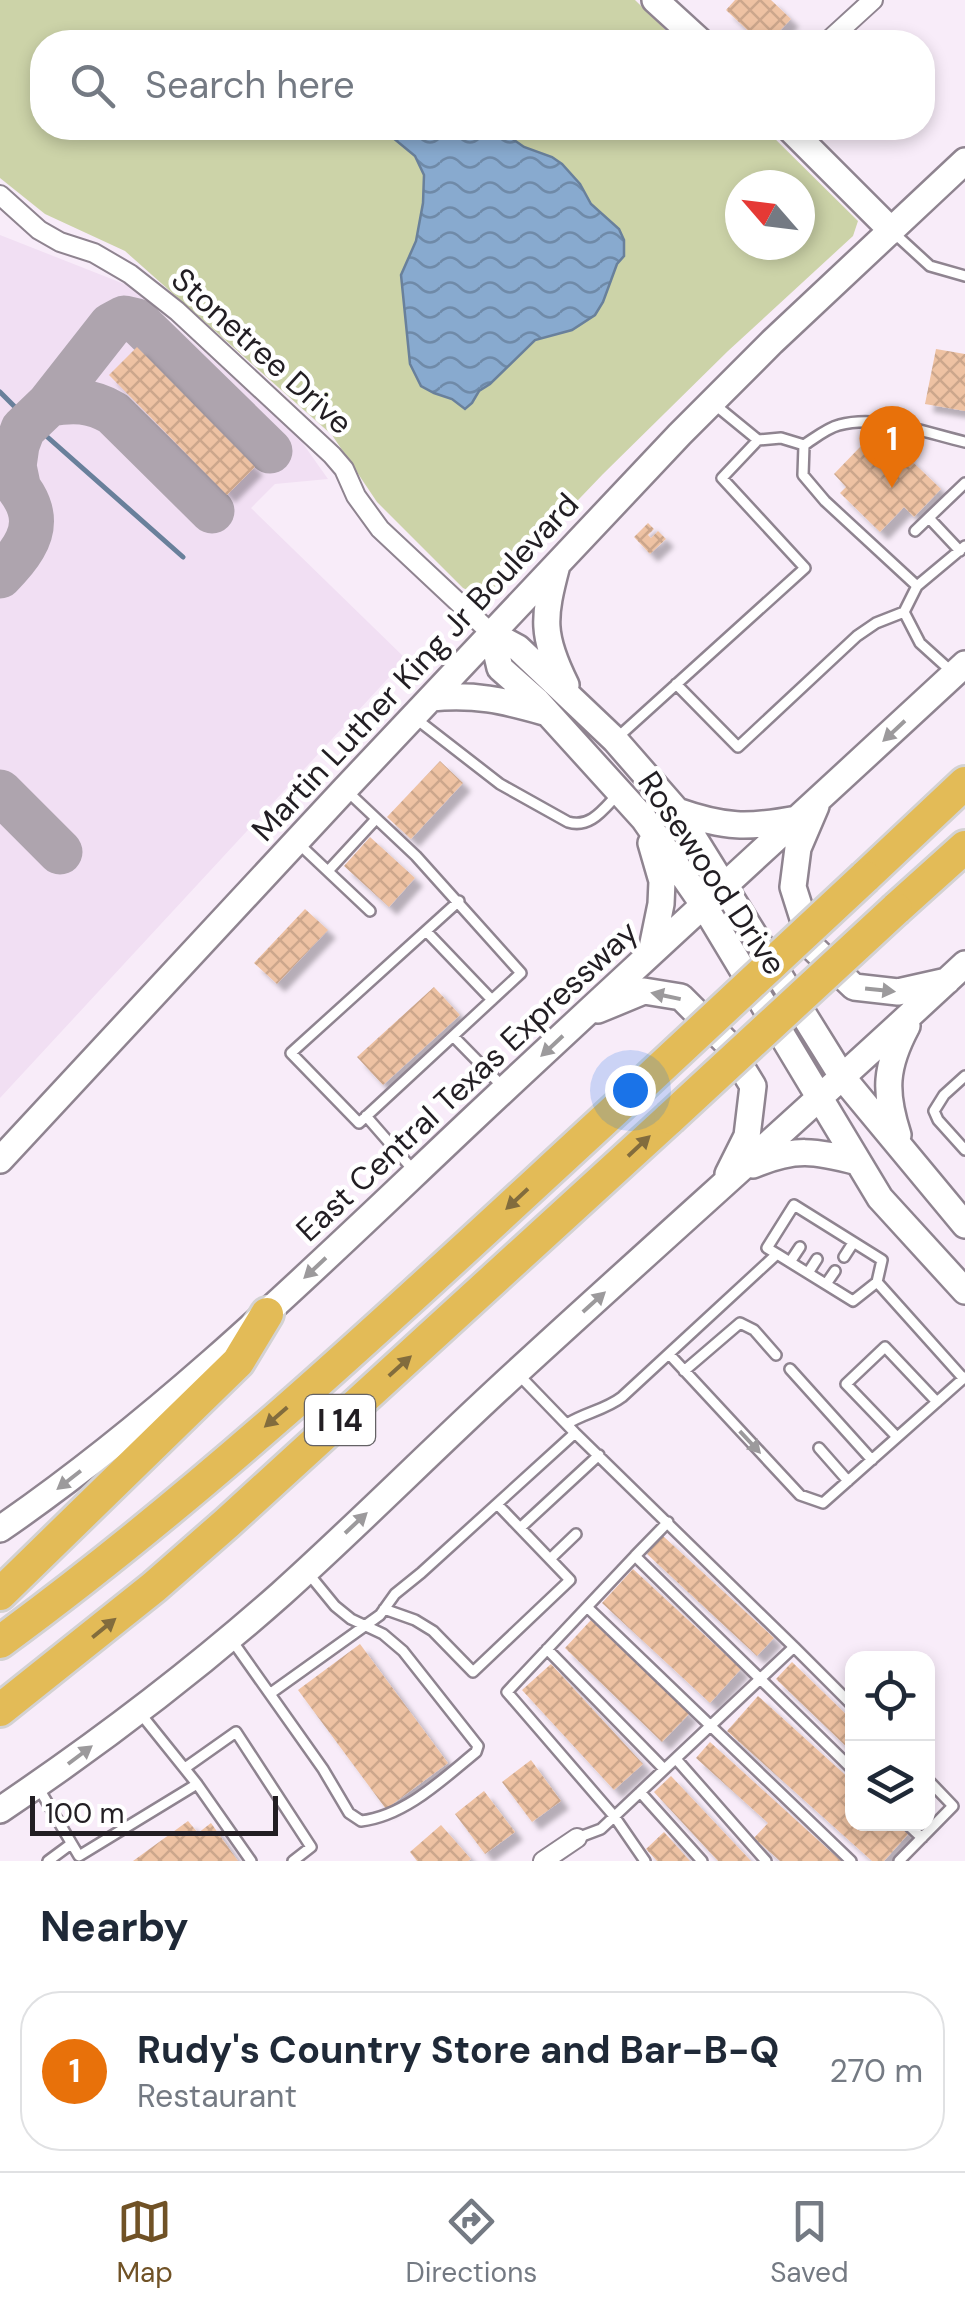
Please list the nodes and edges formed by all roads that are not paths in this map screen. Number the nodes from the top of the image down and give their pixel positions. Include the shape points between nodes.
1 (655, 0) edge
2 (873, 0) edge
3 (687, 30) edge
4 (839, 30) edge
5 (802, 140) edge
6 (965, 161) edge
7 (0, 195) edge
8 (892, 231) junction
9 (965, 276) edge
10 (712, 402) junction
11 (758, 440) junction
12 (965, 442) edge
13 (804, 445) junction
14 (965, 483) edge
15 (929, 518) junction
16 (915, 532) dead end
17 (897, 548) dead end
18 (962, 549) edge
19 (886, 558) junction
20 (558, 562) junction
21 (917, 586) junction
22 (904, 612) junction
23 (492, 634) junction
24 (960, 669) edge
25 (676, 684) junction
26 (572, 699) junction
27 (422, 707) junction
28 (546, 712) junction
29 (615, 740) junction
30 (965, 783) edge
31 (345, 789) junction
32 (620, 791) junction
33 (818, 802) junction
34 (678, 811) junction
35 (376, 818) junction
36 (644, 819) junction
37 (797, 819) junction
38 (296, 842) junction
39 (965, 846) edge
40 (328, 871) junction
41 (724, 886) junction
42 (459, 901) junction
43 (702, 904) junction
44 (370, 911) dead end
45 (426, 931) junction
46 (651, 954) junction
47 (956, 972) edge
48 (492, 1000) junction
49 (914, 1012) junction
50 (584, 1016) junction
51 (453, 1036) junction
52 (965, 1076) edge
53 (843, 1078) junction
54 (505, 1089) junction
55 (820, 1099) junction
56 (366, 1116) junction
57 (902, 1150) junction
58 (965, 1150) edge
59 (0, 1160) edge
60 (858, 1162) junction
61 (416, 1173) junction
62 (730, 1180) junction
63 (818, 1220) junction
64 (965, 1225) edge
65 (810, 1232) dead end
66 (836, 1232) junction
67 (854, 1243) junction
68 (828, 1244) dead end
69 (800, 1247) dead end
70 (776, 1254) junction
71 (844, 1257) dead end
72 (817, 1260) dead end
73 (790, 1262) junction
74 (834, 1271) dead end
75 (808, 1273) junction
76 (876, 1282) junction
77 (826, 1284) junction
78 (965, 1291) edge
79 (267, 1314) junction
80 (720, 1339) junction
81 (728, 1348) dead end
82 (669, 1354) junction
83 (776, 1354) dead end
84 (790, 1369) dead end
85 (684, 1370) junction
86 (516, 1372) junction
87 (964, 1378) edge
88 (937, 1402) junction
89 (567, 1424) junction
90 (575, 1433) junction
91 (898, 1437) junction
92 (818, 1448) dead end
93 (599, 1456) junction
94 (872, 1460) junction
95 (848, 1481) junction
96 (497, 1504) junction
97 (668, 1522) junction
98 (520, 1528) junction
99 (0, 1529) edge
100 (576, 1534) dead end
101 (635, 1556) junction
102 (550, 1559) junction
103 (306, 1570) junction
104 (0, 1594) edge
105 (587, 1607) junction
106 (384, 1609) junction
107 (364, 1627) junction
108 (229, 1636) junction
109 (0, 1642) edge
110 (794, 1648) junction
111 (547, 1649) junction
112 (761, 1680) junction
113 (272, 1693) junction
114 (845, 1699) edge
115 (0, 1710) edge
116 (138, 1711) junction
117 (710, 1727) junction
118 (676, 1759) junction
119 (845, 1763) edge
120 (185, 1768) junction
121 (664, 1769) junction
122 (197, 1784) junction
123 (37, 1785) junction
124 (935, 1787) edge
125 (640, 1792) junction
126 (0, 1810) edge
127 (614, 1816) junction
128 (935, 1825) edge
129 (914, 1831) edge
130 (929, 1831) edge
131 (577, 1838) joint
132 (922, 1838) junction
133 (71, 1844) junction
134 (48, 1861) edge
135 (251, 1861) edge
136 (293, 1861) edge
137 (543, 1861) edge
138 (645, 1861) edge
139 (702, 1861) edge
140 (766, 1861) edge
141 (851, 1861) edge
142 (899, 1861) edge

1 - 3 main road
2 - 4 street
5 - 8 main road
6 - 8 main road, Martin Luther King Jr Boulevard
7 - 23 street, Stonetree Drive via 39,230 130,274 177,311 332,455 380,529
8 - 9 lane via 930,266
8 - 10 main road, Martin Luther King Jr Boulevard
10 - 11 lane
10 - 20 main road, Martin Luther King Jr Boulevard
11 - 13 lane
11 - 25 lane via 722,478 805,568
12 - 13 lane via 860,422 836,425
13 - 19 lane via 803,476
14 - 15 lane
15 - 16 lane
15 - 18 lane
17 - 19 lane
18 - 21 lane
19 - 21 lane
20 - 23 main road, Martin Luther King Jr Boulevard
20 - 26 main road via 547,630
21 - 22 lane
22 - 24 lane via 920,643
22 - 25 lane via 857,636 738,747
23 - 26 main road, Rosewood Drive via 518,648
23 - 27 main road, Martin Luther King Jr Boulevard
23 - 28 main road, Rosewood Drive via 500,668
24 -> 33 main road, East Central Texas Expressway
25 - 29 lane
26 - 29 main road, Rosewood Drive
27 - 28 main road via 462,695
27 - 31 main road, Martin Luther King Jr Boulevard
27 - 32 lane via 500,784 568,822 590,822
28 - 32 main road, Rosewood Drive
29 - 34 main road, Rosewood Drive
30 -> 109 highway, I 14, bridge via 262,1430
31 - 35 lane
31 - 38 main road, Martin Luther King Jr Boulevard
32 - 36 main road, Rosewood Drive
33 - 37 main road, East Central Texas Expressway
33 -> 47 main road via 798,848 793,887 812,946 854,987 898,992
34 - 37 main road via 729,826
34 - 41 main road, Rosewood Drive
35 - 40 lane
35 - 42 lane
36 - 43 main road, Rosewood Drive
36 - 46 main road via 662,882
37 - 41 main road, East Central Texas Expressway
38 - 40 lane
38 - 59 main road, Martin Luther King Jr Boulevard
115 -> 39 highway, I 14, bridge via 227,1524
40 - 44 lane
41 - 43 main road, East Central Texas Expressway
41 - 53 main road, Rosewood Drive
42 - 45 lane
42 - 48 lane via 521,973
43 - 46 main road, East Central Texas Expressway
43 - 55 main road, Rosewood Drive
45 - 48 lane
45 - 56 lane via 290,1053 359,1123
46 - 50 main road, East Central Texas Expressway
47 - 49 main road
48 - 51 lane
49 - 53 main road
49 - 57 main road via 894,1052 887,1090
50 -> 54 main road, East Central Texas Expressway
62 -> 50 main road via 754,1086 726,1042 681,997 644,991
51 - 54 lane
51 - 56 lane
52 - 58 lane via 934,1111
53 - 55 main road
53 - 57 main road, Rosewood Drive
54 - 61 main road, East Central Texas Expressway
55 - 60 main road, Rosewood Drive
55 - 62 main road
56 - 61 lane
57 - 64 main road, Rosewood Drive
60 - 62 main road via 815,1152 776,1155
60 - 78 main road, Rosewood Drive via 880,1198
61 -> 79 main road, East Central Texas Expressway
86 -> 62 main road
63 - 65 lane
63 - 66 lane
63 - 70 lane via 794,1205 767,1248
66 - 67 lane
66 - 68 lane
67 - 71 lane
67 - 76 lane via 882,1260
69 - 73 lane
70 - 73 lane
70 - 82 lane
72 - 75 lane
73 - 75 lane
74 - 77 lane
75 - 77 lane
76 - 77 lane via 853,1301
76 - 87 lane
79 -> 99 main road, East Central Texas Expressway via 152,1414
79 - 104 highway via 238,1362
80 - 81 lane
80 - 83 lane via 740,1323
80 - 85 lane
82 - 85 lane
82 - 89 lane via 612,1404
84 - 94 lane
85 -> 95 lane via 800,1495 823,1503
86 - 89 lane
103 -> 86 main road
87 - 88 lane
88 - 91 lane
88 - 91 lane via 885,1347 846,1384
89 - 90 lane
90 - 93 lane
90 - 96 lane
91 - 94 lane
92 - 95 lane
93 - 97 lane
93 - 98 lane
94 - 95 lane
96 - 98 lane
96 - 106 lane
97 - 101 lane
97 - 110 lane
98 - 102 lane
100 - 102 lane
101 - 105 lane
101 - 112 lane
102 - 106 lane via 570,1580 473,1672 433,1631
103 - 107 lane via 335,1606
103 - 108 main road
105 - 111 lane
105 - 117 lane
106 - 107 lane
107 - 113 lane
107 - 113 lane via 403,1651 478,1746 425,1793 380,1819 361,1821
108 - 113 lane
108 - 116 main road
110 - 112 lane
110 - 114 lane
111 - 121 lane
111 - 127 lane via 507,1692
112 - 117 lane
112 - 119 lane
116 - 120 lane
123 -> 116 main road
117 - 118 lane
117 - 141 lane
118 - 121 lane
118 - 140 lane
120 - 122 lane
120 - 136 lane via 236,1732 311,1848
121 - 125 lane
122 - 133 lane via 78,1856
122 - 135 lane
123 - 126 main road
123 - 133 lane
124 - 128 lane via 953,1806
125 - 127 lane
125 - 139 lane
127 - 131 lane
127 - 138 lane
129 - 132 lane
130 - 132 lane
131 - 137 street
132 - 142 lane
133 - 134 lane

